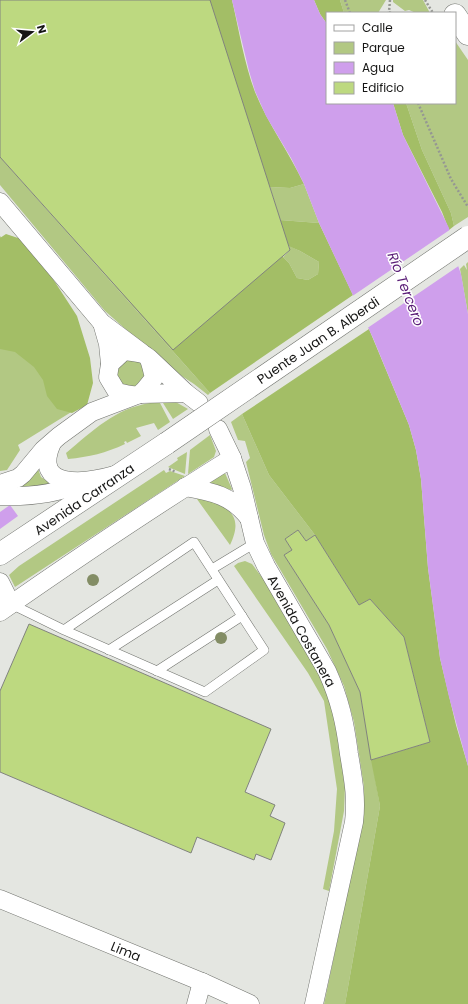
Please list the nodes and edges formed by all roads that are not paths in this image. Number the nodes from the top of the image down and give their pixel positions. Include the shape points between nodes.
1 (447, 0) edge
2 (453, 12) edge
3 (456, 17) edge
4 (468, 34) edge
5 (0, 202) edge
6 (468, 237) edge
7 (102, 323) junction
8 (146, 356) junction
9 (109, 371) junction
10 (137, 396) junction
11 (92, 412) junction
12 (218, 429) dead end
13 (52, 443) junction
14 (167, 443) joint
15 (232, 458) junction
16 (121, 473) junction
17 (89, 481) junction
18 (0, 484) edge
19 (185, 487) junction
20 (0, 496) edge
21 (250, 518) junction
22 (255, 543) junction
23 (0, 554) edge
24 (212, 569) junction
25 (218, 580) junction
26 (0, 582) edge
27 (4, 605) edge
28 (242, 616) junction
29 (64, 630) junction
30 (109, 650) junction
31 (157, 671) junction
32 (0, 899) edge
33 (202, 982) junction
34 (196, 1004) edge
35 (250, 1004) edge
36 (314, 1004) edge

1 - 2 main road
3 - 4 main road
5 - 7 street
6 - 14 main road, Puente Juan B. Alberdi, bridge
7 - 8 street
7 - 9 street via 108,344
8 - 9 street via 124,351
8 - 10 street via 154,378
8 - 10 street via 192,398
9 - 10 street via 117,392
9 - 11 street via 106,389
10 - 11 street
11 - 13 street
12 - 15 street, Avenida Costanera
13 - 17 street via 47,462 52,474 71,482
13 - 18 street via 18,478
14 - 16 main road, Avenida Carranza
15 - 19 street
15 - 21 street, Avenida Costanera
16 - 17 street
16 - 23 main road, Avenida Carranza
17 - 20 street via 54,492
19 - 21 street via 224,497 240,507
19 - 27 street
21 - 22 street, Avenida Costanera
22 - 24 lane
22 - 36 street, Avenida Costanera via 334,686 344,718 356,793 354,822
24 - 25 lane
24 - 29 lane via 194,542
25 - 28 lane
25 - 30 lane
26 - 27 street
27 - 29 lane
28 - 31 lane
28 - 31 lane via 264,650 205,692
29 - 30 lane
30 - 31 lane
32 - 33 street, Lima
33 - 34 street
33 - 35 street, Lima

